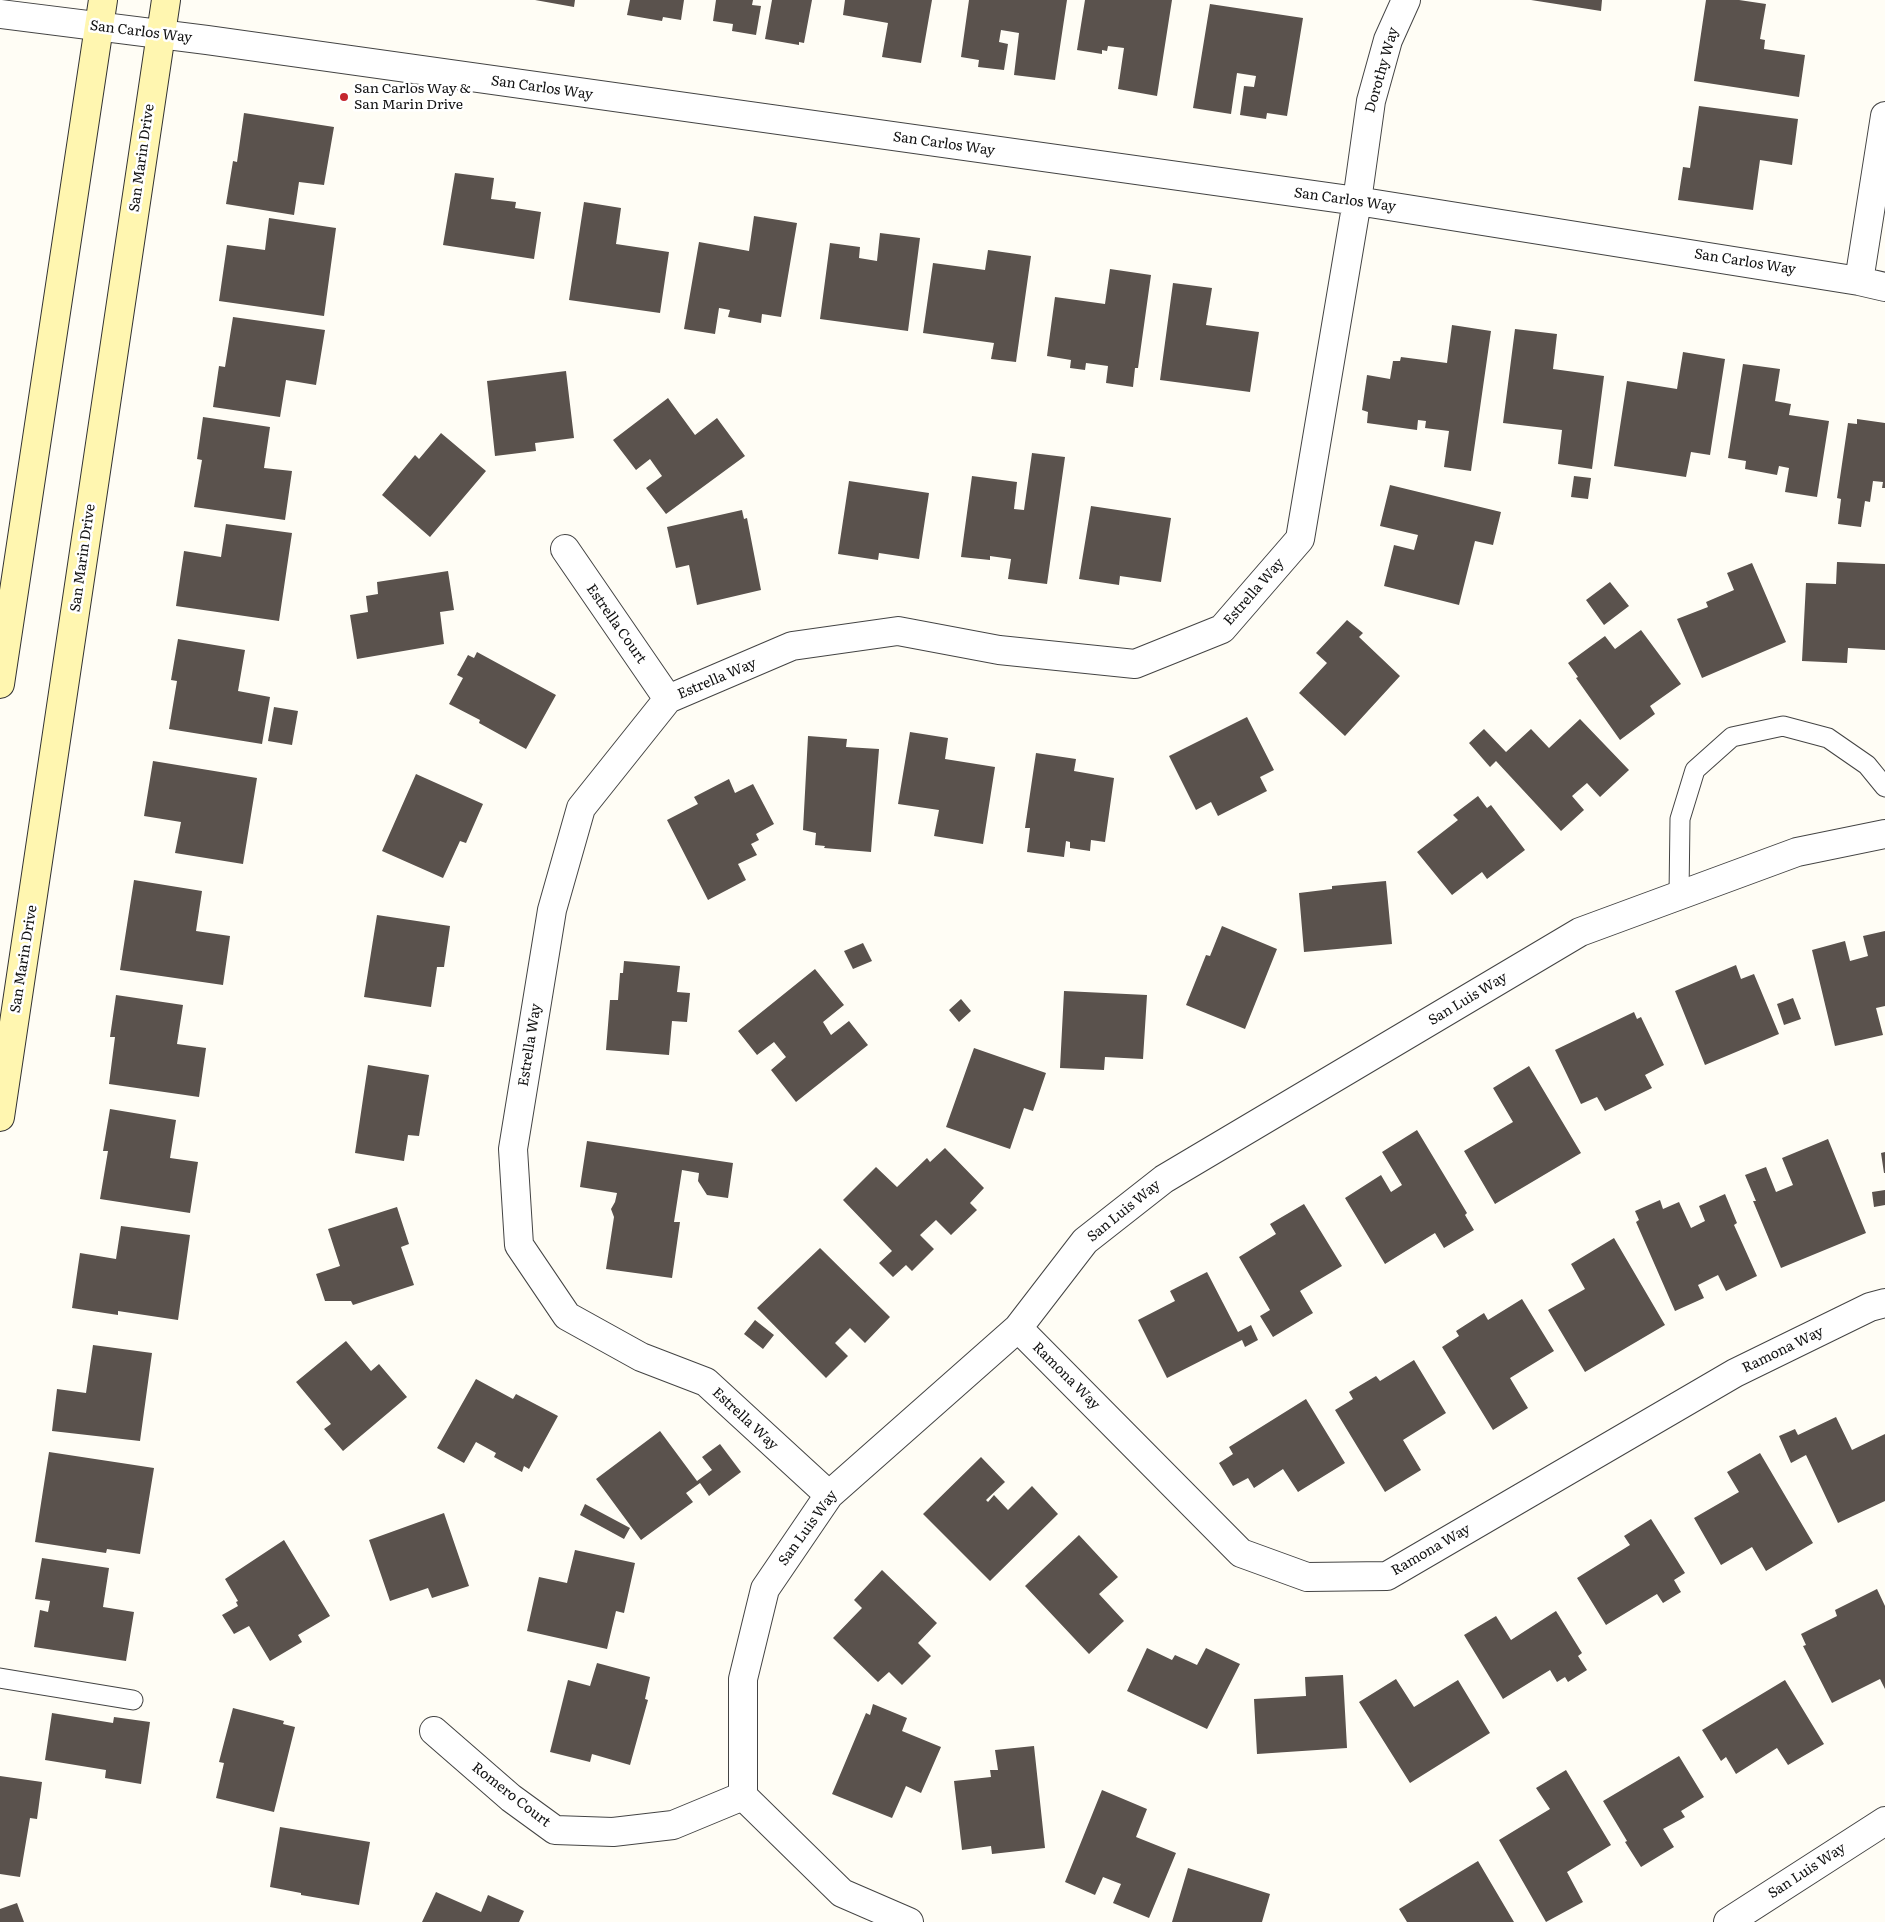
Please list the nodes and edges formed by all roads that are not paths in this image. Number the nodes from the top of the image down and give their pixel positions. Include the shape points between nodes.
1 (103, 0) edge
2 (166, 0) edge
3 (1406, 0) edge
4 (0, 14) edge
5 (99, 28) junction
6 (160, 34) junction
7 (1885, 116) edge
8 (1357, 201) junction
9 (1859, 280) junction
10 (1885, 286) edge
11 (565, 549) dead end
12 (0, 684) edge
13 (668, 700) junction
14 (1885, 786) edge
15 (1885, 834) edge
16 (1679, 895) junction
17 (0, 1117) edge
18 (1885, 1303) edge
19 (1018, 1328) junction
20 (829, 1496) junction
21 (0, 1678) edge
22 (133, 1700) dead end
23 (434, 1731) dead end
24 (743, 1796) junction
25 (1885, 1821) edge
26 (909, 1922) edge
27 (1728, 1922) edge

1 - 5 main road
2 - 6 main road, San Marin Drive
3 - 8 street, Dorothy Way via 1388,40 1370,101
4 - 5 street, San Carlos Way
5 - 6 street, San Carlos Way
5 - 12 main road
6 - 8 street, San Carlos Way
6 - 17 main road, San Marin Drive
7 - 9 street
8 - 9 street, San Carlos Way
8 - 13 street, Estrella Way via 1300,539 1222,629 1135,664 999,650 898,631 792,646
9 - 10 street, San Carlos Way
11 - 13 street, Estrella Court
13 - 20 street, Estrella Way via 581,808 555,900 513,1149 519,1245 567,1316 641,1357 706,1382
14 - 16 lane via 1867,765 1828,738 1783,726 1732,736 1695,770 1680,819
15 - 16 street, San Luis Way via 1797,852
16 - 19 street, San Luis Way via 1580,932 1164,1179 1085,1241
18 - 19 street, Ramona Way via 1870,1307 1735,1373 1386,1576 1307,1577 1241,1552
19 - 20 street, San Luis Way
20 - 24 street, San Luis Way via 765,1589 742,1679
21 - 22 lane
23 - 24 street, Romero Court via 511,1798 555,1830 613,1832 672,1825
24 - 26 street via 842,1893
25 - 27 street, San Luis Way

